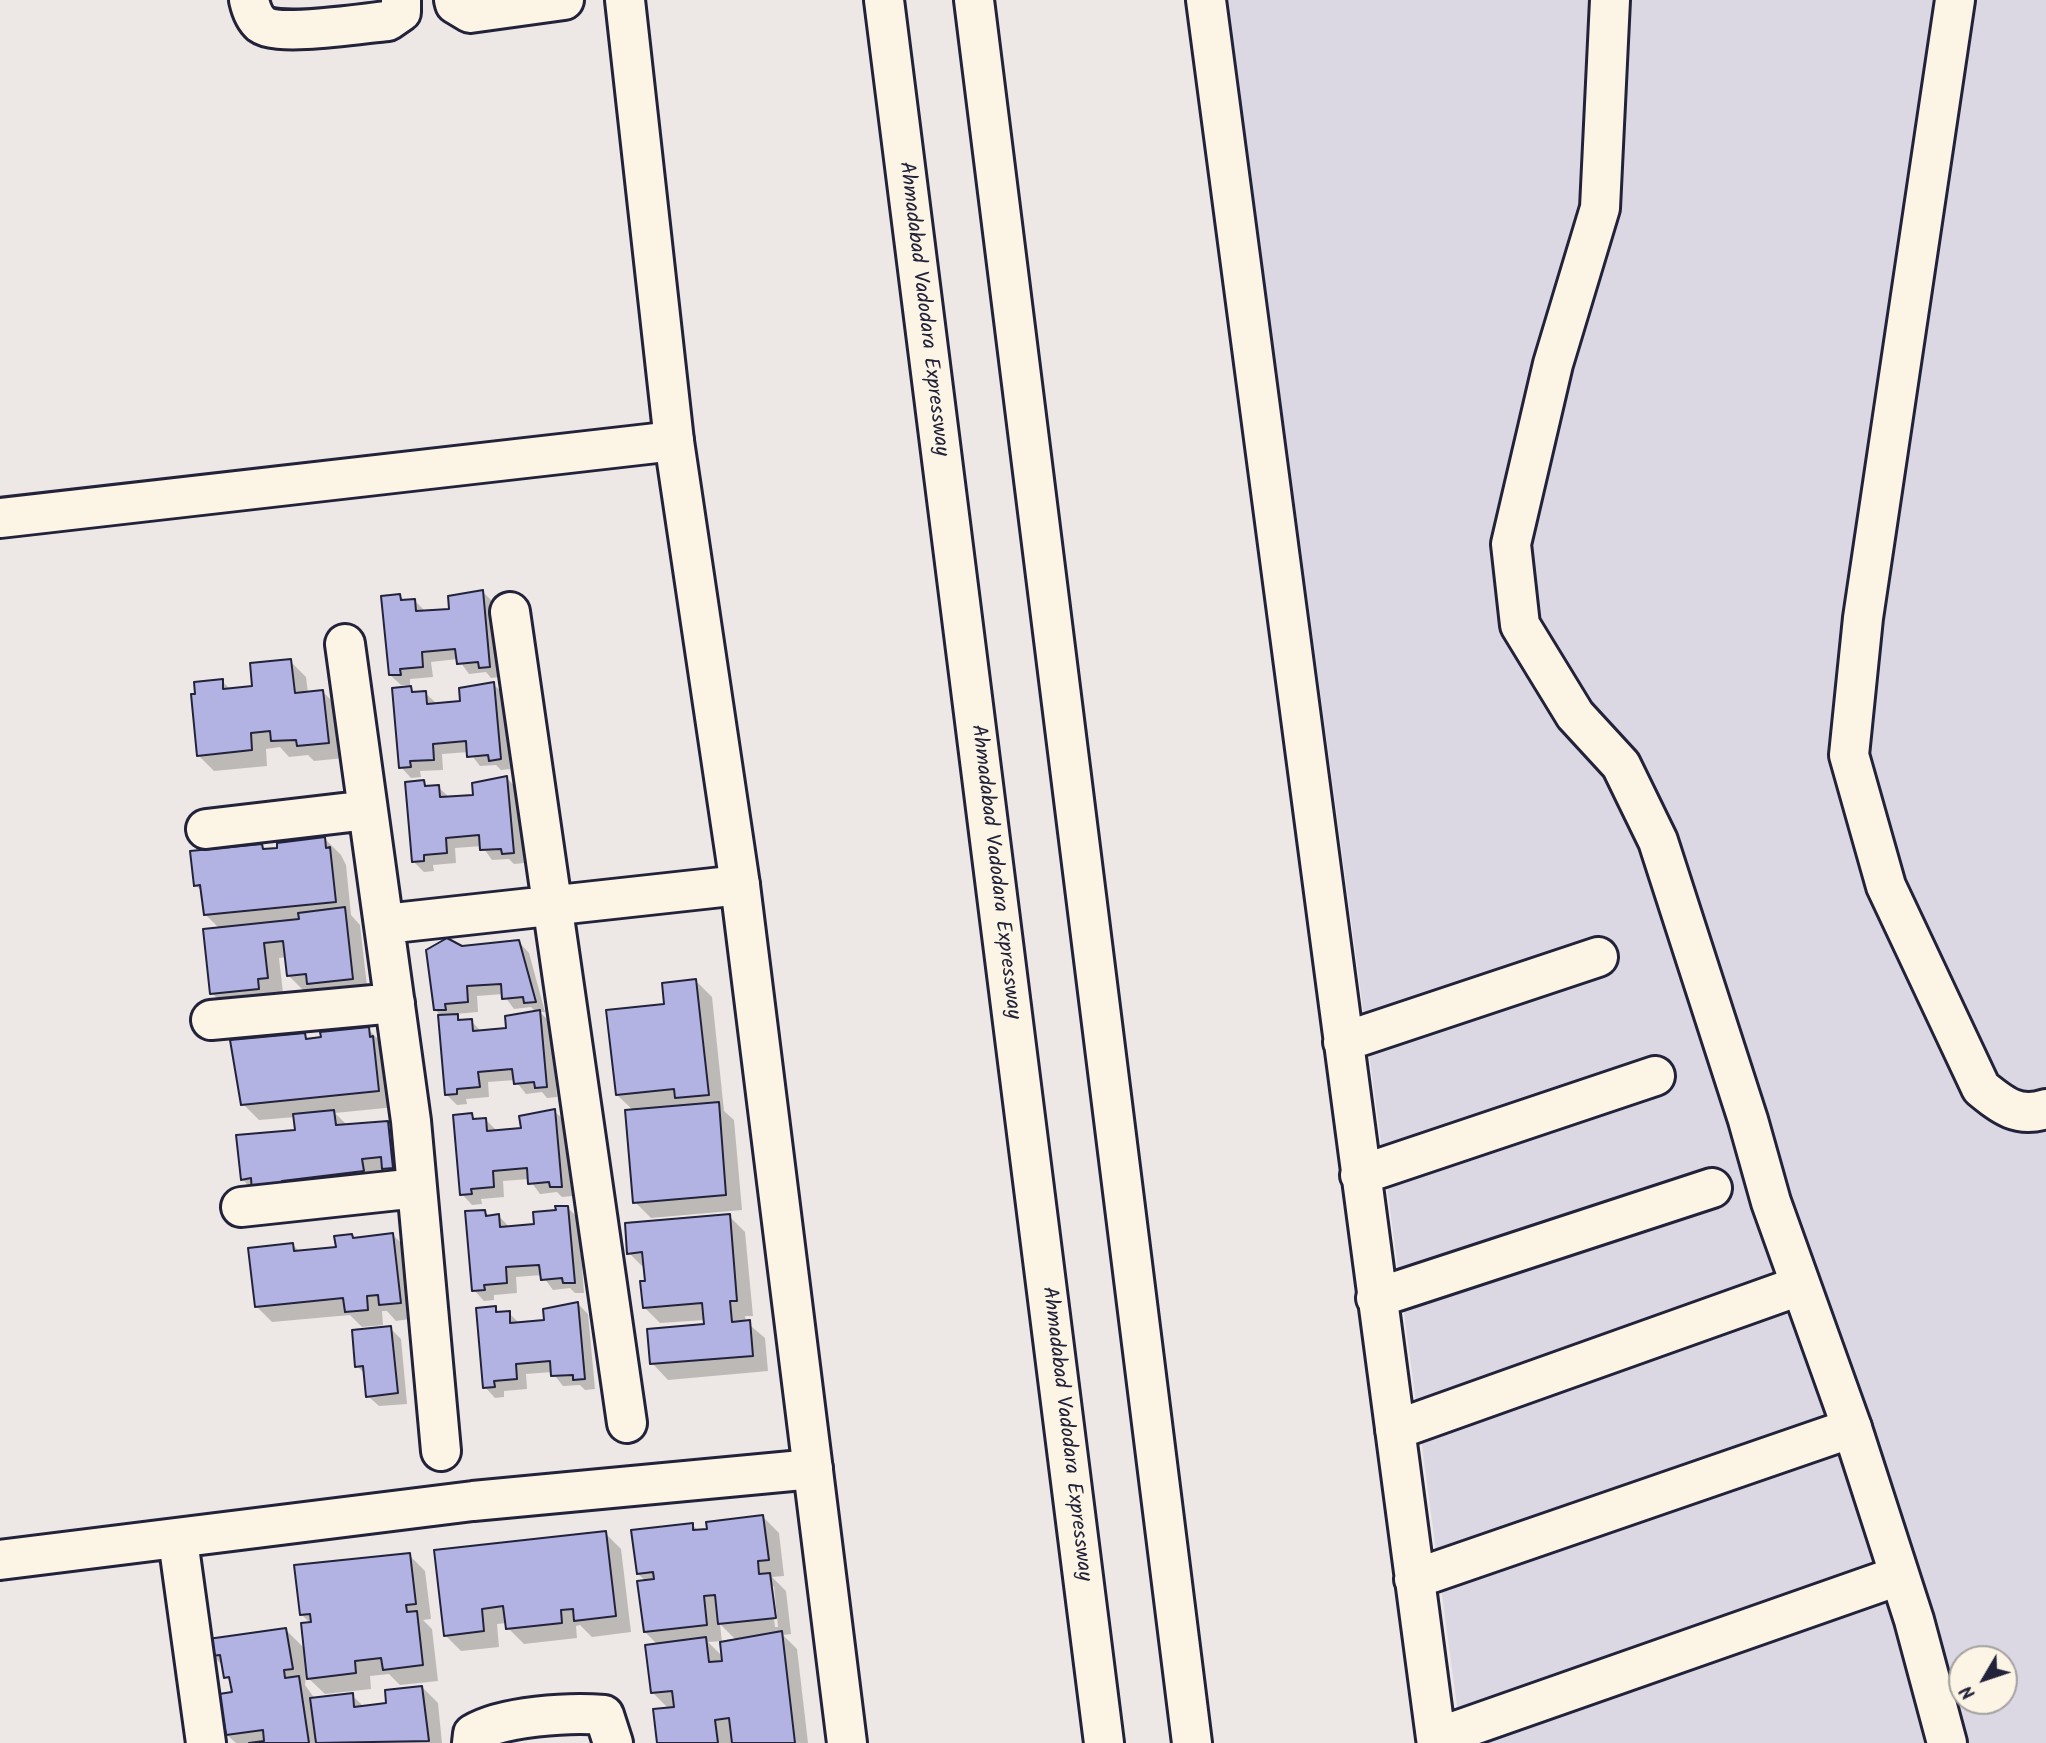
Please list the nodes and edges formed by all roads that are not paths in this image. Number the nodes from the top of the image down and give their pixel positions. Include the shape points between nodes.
1 (249, 0) edge
2 (401, 0) edge
3 (454, 0) edge
4 (564, 0) edge
5 (625, 0) edge
6 (884, 0) edge
7 (974, 0) edge
8 (1206, 0) edge
9 (1610, 0) edge
10 (1955, 0) edge
11 (674, 441) junction
12 (0, 518) edge
13 (510, 612) dead end
14 (345, 644) dead end
15 (368, 810) junction
16 (206, 829) dead end
17 (740, 885) junction
18 (551, 906) junction
19 (385, 924) junction
20 (1598, 957) dead end
21 (395, 1003) junction
22 (211, 1020) dead end
23 (1343, 1042) junction
24 (1656, 1076) dead end
25 (2046, 1109) edge
26 (1360, 1175) junction
27 (417, 1188) junction
28 (1712, 1188) dead end
29 (241, 1207) dead end
30 (1799, 1286) junction
31 (1376, 1298) junction
32 (626, 1423) dead end
33 (1852, 1428) junction
34 (1395, 1430) junction
35 (441, 1451) dead end
36 (813, 1469) junction
37 (178, 1540) junction
38 (0, 1560) edge
39 (1898, 1576) junction
40 (1414, 1578) junction
41 (206, 1743) edge
42 (472, 1743) edge
43 (613, 1743) edge
44 (847, 1743) edge
45 (1104, 1743) edge
46 (1192, 1743) edge
47 (1947, 1743) edge

1 - 2 main road via 263,26 282,29 388,21 401,12
3 - 4 main road via 470,13
5 - 11 main road
6 - 45 main road, Ahmadabad Vadodara Expressway
7 - 46 main road
8 - 23 main road
9 - 30 main road via 1600,208 1553,364 1511,544 1520,625 1575,715 1621,765 1658,841
10 - 25 main road via 1863,618 1849,755 1886,886 1981,1088 2007,1110 2032,1113
11 - 12 main road
11 - 17 main road
13 - 18 main road
14 - 15 main road
15 - 16 main road
15 - 19 main road
17 - 18 main road
17 - 36 main road
18 - 19 main road
18 - 32 main road
19 - 21 main road
20 - 23 main road
21 - 22 main road
21 - 27 main road
23 - 26 main road
24 - 26 main road
26 - 31 main road
27 - 29 main road
27 - 35 main road
28 - 31 main road
30 - 33 main road
30 - 34 main road
31 - 34 main road
33 - 39 main road
33 - 40 main road
34 - 40 main road
36 - 37 main road via 473,1501
36 - 44 main road
37 - 38 main road
37 - 41 main road
39 - 40 main road via 1436,1738
39 - 47 main road
42 - 43 main road via 473,1734 488,1725 586,1713 604,1714

